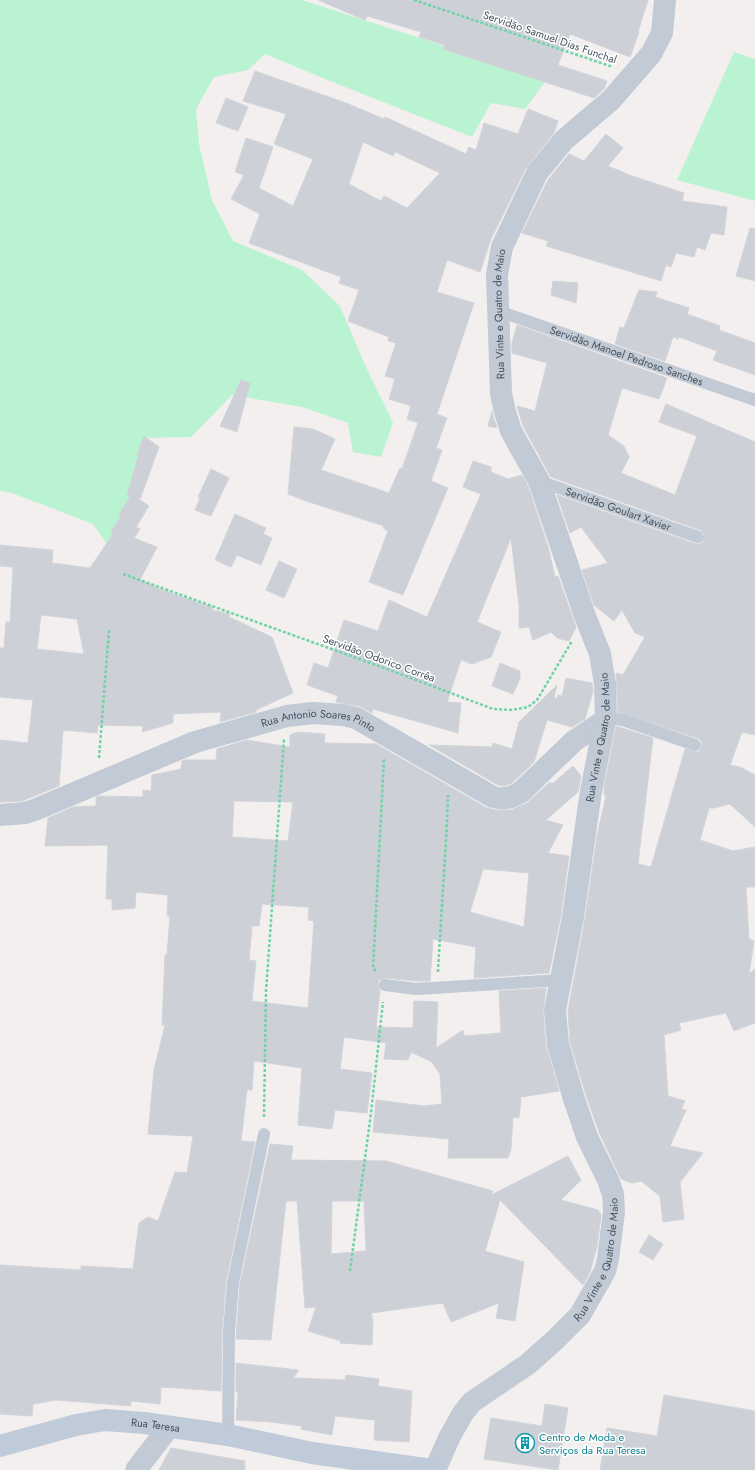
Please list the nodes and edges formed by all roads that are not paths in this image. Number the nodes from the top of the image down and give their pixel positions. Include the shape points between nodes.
1 (665, 0) edge
2 (498, 311) junction
3 (755, 400) edge
4 (539, 481) junction
5 (698, 537) dead end
6 (605, 718) junction
7 (695, 745) dead end
8 (0, 814) edge
9 (562, 980) junction
10 (385, 985) road end
11 (264, 1134) road end
12 (169, 1427) junction
13 (228, 1435) junction
14 (0, 1446) edge
15 (310, 1462) edge
16 (136, 1470) edge
17 (432, 1470) edge
18 (435, 1470) edge

1 - 2 street, Rua Vinte e Quatro de Maio via 662,33 651,54 611,100 564,140 537,173 502,247 496,275
2 - 3 lane, Servidão Manoel Pedroso Sanches
2 - 4 street, Rua Vinte e Quatro de Maio via 501,393 505,412 511,431
4 - 5 lane, Servidão Goulart Xavier
4 - 6 street, Rua Vinte e Quatro de Maio via 600,654 605,684
6 - 7 lane via 623,720
6 - 8 street, Rua Antonio Soares Pinto via 574,741 521,792 511,798 493,797 356,718 313,713 287,716 195,742 37,809 25,813
6 - 9 street, Rua Vinte e Quatro de Maio
9 - 10 lane via 416,989
9 - 18 street, Rua Vinte e Quatro de Maio via 555,1010 558,1044 587,1137 612,1194 614,1212 608,1259 580,1315 528,1364 472,1402 449,1438
11 - 13 lane via 233,1283 229,1332
12 - 13 main road, Rua Teresa
12 - 14 main road, Rua Teresa via 105,1420 76,1425
12 - 16 street
13 - 15 main road, Rua Teresa
15 - 17 main road, Rua Teresa

